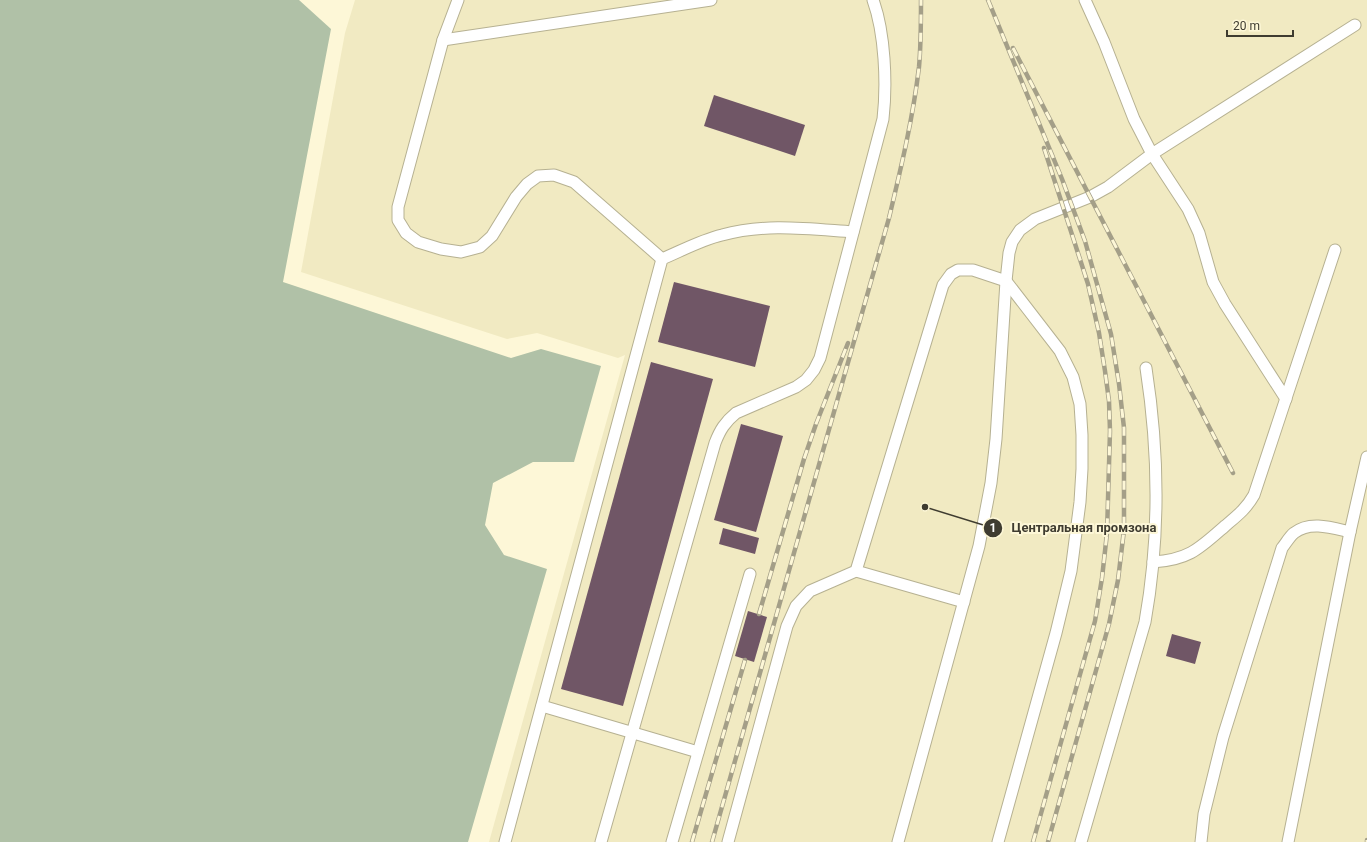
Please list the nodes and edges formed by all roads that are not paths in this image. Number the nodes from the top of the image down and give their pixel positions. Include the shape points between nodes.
1 (458, 0) edge
2 (711, 0) edge
3 (873, 0) edge
4 (1085, 0) edge
5 (1355, 25) dead end
6 (443, 40) junction
7 (1152, 154) junction
8 (853, 232) junction
9 (1335, 250) dead end
10 (662, 259) junction
11 (1006, 281) junction
12 (1146, 368) dead end
13 (1286, 399) junction
14 (1367, 457) edge
15 (1350, 532) junction
16 (1153, 562) junction
17 (856, 571) junction
18 (750, 574) dead end
19 (964, 602) junction
20 (542, 706) junction
21 (632, 732) junction
22 (698, 752) junction
23 (505, 842) edge
24 (601, 842) edge
25 (672, 842) edge
26 (728, 842) edge
27 (898, 842) edge
28 (998, 842) edge
29 (1081, 842) edge
30 (1200, 842) edge
31 (1288, 842) edge

1 - 6 lane
2 - 6 lane
3 - 8 lane via 880,26 885,102
4 - 7 lane via 1134,119
5 - 7 lane
6 - 10 lane via 398,207 398,220 406,233 418,242 441,249 461,252 480,247 492,236 527,184 538,176 554,175 574,182
7 - 11 lane via 1108,187 1035,219 1024,227 1012,242
7 - 13 lane via 1188,209 1199,233 1213,282 1225,304
8 - 10 lane via 774,227 750,229 721,235
8 - 21 lane via 820,358 814,370 796,387 736,413 721,429
9 - 13 lane
10 - 20 lane
11 - 17 lane via 978,272 958,270 951,274 943,285
11 - 19 lane via 991,483 979,546
11 - 28 lane via 1060,352 1073,377 1080,404 1082,470 1076,538 1065,600
12 - 16 lane via 1155,444 1156,512
13 - 16 lane via 1254,495 1247,507 1198,550 1170,561
14 - 15 lane
15 - 30 lane via 1310,526 1295,532 1282,548 1223,737 1204,814
15 - 31 lane
16 - 29 lane via 1145,622
17 - 19 lane
17 - 26 lane via 810,591 796,606 787,626
18 - 22 lane
19 - 27 lane
20 - 21 lane
20 - 23 lane
21 - 22 lane
21 - 24 lane
22 - 25 lane

